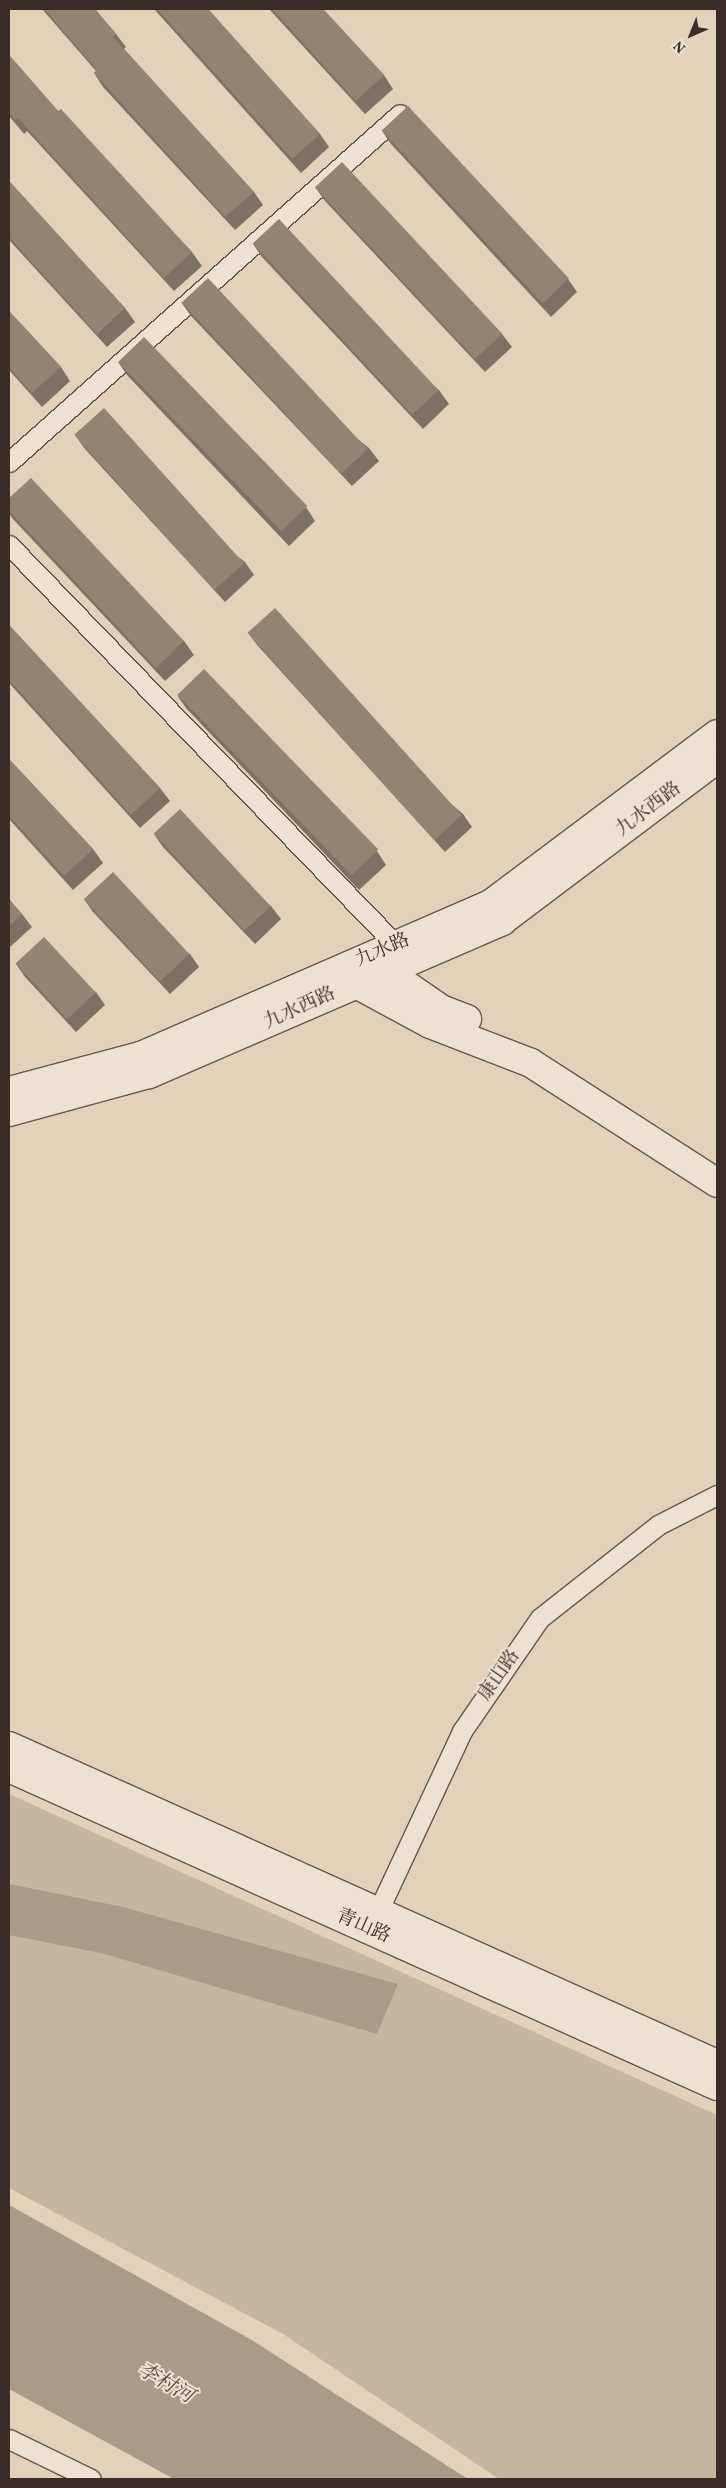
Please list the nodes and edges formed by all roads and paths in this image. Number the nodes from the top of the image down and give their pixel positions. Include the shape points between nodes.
1 (406, 109) edge
2 (9, 462) edge
3 (9, 545) edge
4 (717, 734) edge
5 (717, 759) edge
6 (372, 964) junction
7 (9, 1091) edge
8 (9, 1112) edge
9 (717, 1162) edge
10 (717, 1184) edge
11 (717, 1496) edge
12 (9, 1746) edge
13 (9, 1768) edge
14 (374, 1921) junction
15 (717, 2064) edge
16 (717, 2086) edge
17 (9, 2439) edge
18 (90, 2479) edge

1 - 2 street
3 - 6 street
4 - 6 main road, 九水路 via 492,903
5 - 6 main road, 九水西路 via 502,921
6 - 7 main road, 九水路 via 143,1055
6 - 8 main road, 九水西路 via 149,1074
6 - 9 main road via 441,1009 542,1049
6 - 10 main road via 430,1024 531,1063
11 - 14 street, 康山路 via 658,1525 540,1618 462,1731
12 - 14 main road, 青山路
13 - 14 main road, 青山路
14 - 15 main road, 青山路
14 - 16 main road, 青山路
17 - 18 street

